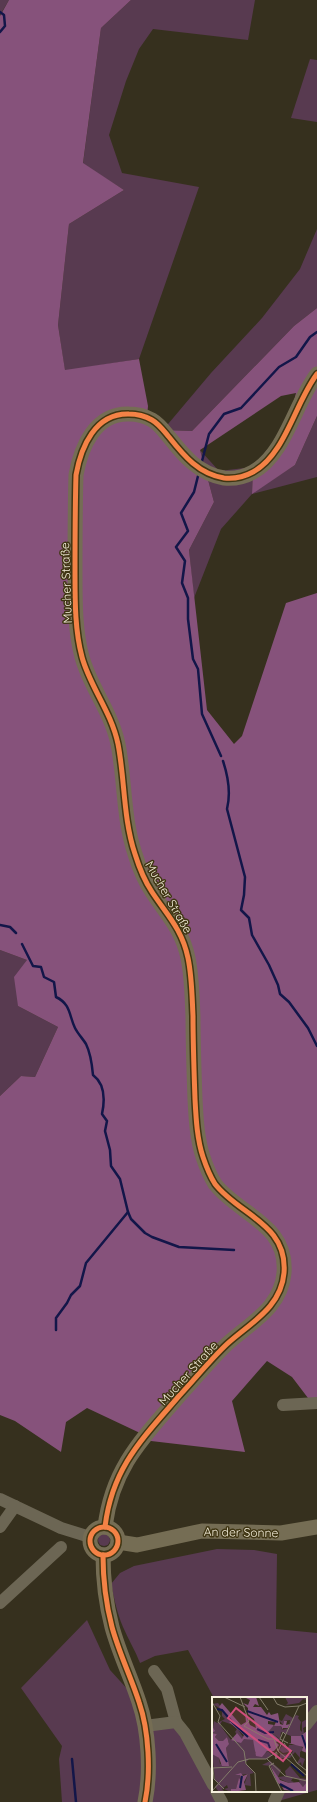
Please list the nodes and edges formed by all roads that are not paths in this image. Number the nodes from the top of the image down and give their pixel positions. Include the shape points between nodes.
1 (317, 374) edge
2 (317, 1403) edge
3 (284, 1404) dead end
4 (0, 1498) edge
5 (15, 1506) junction
6 (105, 1526) junction
7 (0, 1527) edge
8 (317, 1527) edge
9 (90, 1537) junction
10 (118, 1542) junction
11 (61, 1547) dead end
12 (103, 1555) junction
13 (0, 1604) edge
14 (154, 1671) dead end
15 (317, 1711) edge
16 (176, 1722) junction
17 (307, 1724) edge
18 (145, 1726) junction
19 (212, 1782) edge
20 (217, 1792) edge
21 (279, 1792) edge
22 (145, 1802) edge
23 (222, 1802) edge
24 (274, 1802) edge

1 - 6 main road, Mucher Straße via 274,453 254,472 244,476 227,478 202,470 189,461 157,423 140,415 114,416 105,421 94,430 79,456 76,475 75,591 82,657 108,711 114,730 127,821 140,870 151,891 175,923 187,951 192,984 197,1124 201,1154 216,1185 268,1228 280,1246 284,1264 282,1283 271,1305 209,1362 136,1447 114,1488
2 - 3 street
4 - 5 street
5 - 7 street
5 - 9 street via 61,1528
6 - 9 main road via 96,1529
6 - 10 main road via 115,1532
8 - 10 main road, An der Sonne via 281,1533 202,1531 137,1545
9 - 12 main road via 91,1547
10 - 12 main road via 115,1550
11 - 13 street
12 - 18 main road via 106,1602 112,1628 140,1703
14 - 16 street via 167,1689
15 - 17 street
16 - 18 street
16 - 19 street via 185,1733
18 - 22 main road via 148,1759
20 - 23 street
21 - 24 street

